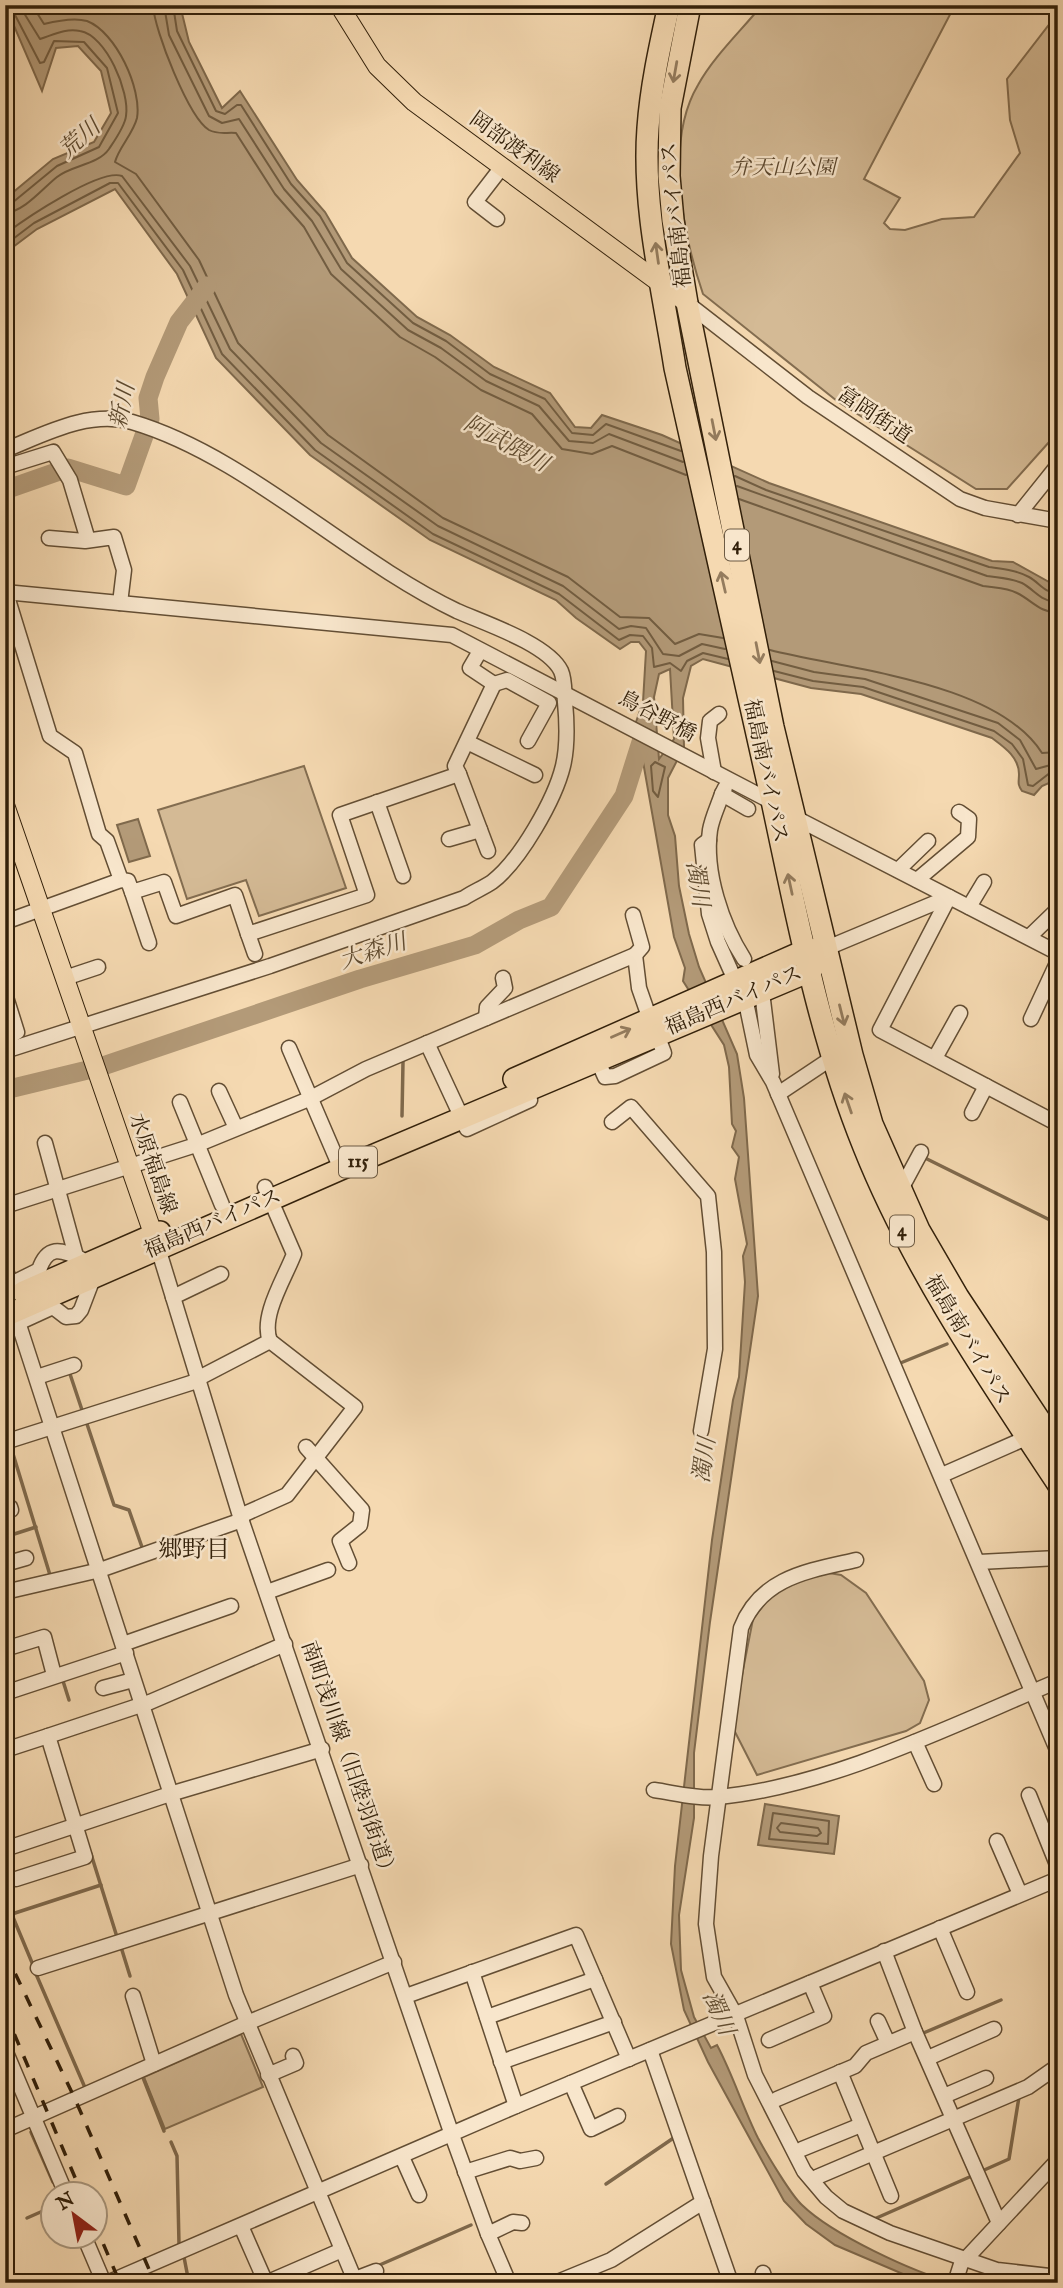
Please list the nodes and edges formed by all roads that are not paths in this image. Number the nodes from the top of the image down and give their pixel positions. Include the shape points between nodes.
1 (339, 5) edge
2 (669, 5) edge
3 (690, 5) edge
4 (502, 167) junction
5 (497, 219) dead end
6 (662, 287) junction
7 (687, 303) junction
8 (5, 450) edge
9 (1058, 465) edge
10 (5, 467) edge
11 (1018, 515) junction
12 (1057, 520) edge
13 (49, 538) dead end
14 (88, 540) junction
15 (6, 592) edge
16 (120, 603) junction
17 (480, 651) junction
18 (494, 684) junction
19 (564, 691) junction
20 (719, 714) dead end
21 (763, 724) junction
22 (528, 741) dead end
23 (467, 742) junction
24 (708, 768) junction
25 (459, 774) junction
26 (535, 775) dead end
27 (729, 780) junction
28 (723, 794) junction
29 (771, 800) junction
30 (377, 802) junction
31 (5, 805) edge
32 (748, 809) dead end
33 (959, 812) dead end
34 (796, 819) junction
35 (480, 830) junction
36 (449, 839) dead end
37 (709, 839) junction
38 (928, 841) dead end
39 (488, 851) dead end
40 (898, 870) junction
41 (403, 876) dead end
42 (121, 880) junction
43 (917, 880) junction
44 (984, 882) dead end
45 (132, 892) junction
46 (949, 897) junction
47 (969, 907) junction
48 (1058, 909) edge
49 (42, 910) junction
50 (633, 915) dead end
51 (5, 922) edge
52 (248, 934) junction
53 (1029, 937) junction
54 (149, 943) dead end
55 (827, 948) junction
56 (1058, 953) edge
57 (255, 954) dead end
58 (635, 955) junction
59 (744, 959) dead end
60 (807, 961) junction
61 (1058, 961) edge
62 (97, 967) dead end
63 (65, 978) junction
64 (503, 978) dead end
65 (742, 992) junction
66 (6, 998) edge
67 (647, 1011) dead end
68 (960, 1013) dead end
69 (485, 1018) junction
70 (1031, 1019) dead end
71 (82, 1030) junction
72 (5, 1040) edge
73 (660, 1042) dead end
74 (427, 1043) junction
75 (289, 1048) dead end
76 (5, 1051) edge
77 (832, 1058) junction
78 (935, 1058) junction
79 (986, 1086) junction
80 (775, 1088) junction
81 (219, 1091) dead end
82 (309, 1099) junction
83 (180, 1102) dead end
84 (457, 1112) junction
85 (972, 1114) dead end
86 (612, 1122) dead end
87 (1058, 1124) edge
88 (236, 1128) junction
89 (45, 1143) dead end
90 (199, 1144) junction
91 (921, 1153) dead end
92 (338, 1162) junction
93 (130, 1168) junction
94 (56, 1189) junction
95 (900, 1191) junction
96 (268, 1194) junction
97 (222, 1205) junction
98 (5, 1206) edge
99 (156, 1241) junction
100 (85, 1265) junction
101 (5, 1268) edge
102 (221, 1275) dead end
103 (15, 1293) edge
104 (173, 1297) junction
105 (10, 1323) edge
106 (270, 1341) junction
107 (74, 1365) dead end
108 (37, 1377) junction
109 (197, 1380) junction
110 (54, 1425) junction
111 (1043, 1430) edge
112 (701, 1431) dead end
113 (5, 1442) edge
114 (1058, 1448) edge
115 (312, 1452) junction
116 (942, 1475) junction
117 (1058, 1484) edge
118 (241, 1518) junction
119 (26, 1558) dead end
120 (1058, 1558) edge
121 (856, 1560) dead end
122 (979, 1562) junction
123 (349, 1563) dead end
124 (5, 1564) edge
125 (100, 1570) junction
126 (328, 1570) dead end
127 (5, 1575) edge
128 (8, 1591) edge
129 (267, 1592) junction
130 (231, 1606) dead end
131 (285, 1644) junction
132 (5, 1649) edge
133 (125, 1649) junction
134 (54, 1675) junction
135 (133, 1680) junction
136 (1058, 1681) edge
137 (103, 1688) dead end
138 (1032, 1692) junction
139 (5, 1693) edge
140 (142, 1706) junction
141 (48, 1736) junction
142 (915, 1742) junction
143 (322, 1749) junction
144 (5, 1750) edge
145 (1058, 1752) edge
146 (934, 1784) dead end
147 (654, 1790) dead end
148 (170, 1794) junction
149 (1029, 1795) dead end
150 (713, 1797) junction
151 (75, 1827) junction
152 (997, 1841) dead end
153 (5, 1849) edge
154 (361, 1865) junction
155 (1058, 1867) edge
156 (1058, 1879) edge
157 (16, 1880) dead end
158 (1020, 1894) junction
159 (209, 1914) junction
160 (940, 1928) junction
161 (884, 1951) junction
162 (394, 1962) junction
163 (38, 1968) dead end
164 (472, 1972) junction
165 (595, 1979) junction
166 (810, 1983) junction
167 (967, 1992) dead end
168 (133, 1996) dead end
169 (406, 1996) junction
170 (736, 2016) junction
171 (486, 2017) junction
172 (878, 2021) dead end
173 (614, 2022) junction
174 (247, 2023) junction
175 (994, 2029) dead end
176 (915, 2032) junction
177 (769, 2040) dead end
178 (888, 2043) junction
179 (5, 2050) edge
180 (650, 2050) junction
181 (293, 2056) dead end
182 (928, 2058) junction
183 (629, 2059) junction
184 (501, 2062) junction
185 (154, 2064) junction
186 (1058, 2066) edge
187 (840, 2072) junction
188 (268, 2075) junction
189 (986, 2078) dead end
190 (571, 2083) junction
191 (944, 2096) junction
192 (777, 2099) dead end
193 (516, 2106) junction
194 (618, 2116) dead end
195 (34, 2118) junction
196 (955, 2118) junction
197 (861, 2125) junction
198 (5, 2130) edge
199 (452, 2135) junction
200 (802, 2149) dead end
201 (873, 2154) junction
202 (402, 2157) junction
203 (536, 2158) dead end
204 (1058, 2160) edge
205 (465, 2172) junction
206 (817, 2177) dead end
207 (60, 2180) edge
208 (318, 2194) junction
209 (419, 2195) dead end
210 (891, 2196) dead end
211 (703, 2202) junction
212 (522, 2223) dead end
213 (999, 2223) junction
214 (240, 2226) junction
215 (488, 2234) junction
216 (91, 2250) edge
217 (342, 2250) junction
218 (963, 2262) junction
219 (376, 2270) dead end
220 (1058, 2277) edge
221 (355, 2281) edge
222 (105, 2283) edge
223 (266, 2283) edge
224 (509, 2283) edge
225 (555, 2283) edge
226 (731, 2283) edge
227 (955, 2283) edge

1 - 4 main road, 岡部渡利線 via 359,41 396,86
6 -> 2 highway, 福島南バイパス / 4 via 648,183 648,130
3 -> 7 highway, 福島南バイパス / 4 via 674,76 668,140 673,220
4 - 5 street via 475,202
4 - 6 main road, 岡部渡利線
6 - 7 main road, 岡部渡利線
21 -> 6 highway, 福島南バイパス / 4 via 675,369
7 - 11 street, 富岡街道 via 808,397 950,493
7 -> 21 highway, 福島南バイパス / 4
8 - 19 street via 65,426 102,419 132,423 184,443 250,481 393,577 551,659 561,672
9 - 11 street
10 - 14 street via 53,452 70,480
11 - 12 street, 富岡街道
13 - 14 street
14 - 16 street via 114,537 124,570
15 - 16 street, 鳥谷野橋
15 - 42 street via 50,736 75,753 100,834
16 - 17 street, 鳥谷野橋 via 452,635
17 - 18 street via 470,668
17 - 19 street, 鳥谷野橋
18 - 22 street via 507,680 549,703
18 - 23 street
19 - 24 street, 鳥谷野橋
19 - 71 street via 562,768 528,838 493,881 464,898
20 - 24 street via 709,721
21 - 29 highway, 福島南バイパス / 4
21 - 34 highway, 福島南バイパス / 4
23 - 25 street via 455,766
23 - 26 street
24 - 27 street, 鳥谷野橋
25 - 30 street
25 - 35 street
27 - 28 street
27 - 29 street, 鳥谷野橋
28 - 32 street
28 - 37 street
29 - 34 street, 鳥谷野橋
60 -> 29 highway, 福島南バイパス / 4
30 - 41 street
30 - 52 street via 340,815 367,895
31 - 49 main road, 水原福島線
33 - 43 street via 969,818 968,837
34 - 40 street, 鳥谷野橋
34 - 55 highway, 福島南バイパス / 4
35 - 36 street
35 - 39 street
37 - 59 street via 725,923
37 - 65 street via 702,845 709,914
38 - 40 street
40 - 43 street, 鳥谷野橋
42 - 45 street via 128,881
42 - 49 street
43 - 46 street, 鳥谷野橋
44 - 47 street
45 - 52 street via 164,882 176,916 235,895
45 - 54 street
46 - 47 street, 鳥谷野橋
46 - 55 street
46 - 78 street via 880,1030
47 - 53 street, 鳥谷野橋
48 - 53 street
49 - 51 street
49 - 63 main road, 水原福島線
50 - 58 street via 642,947
52 - 57 street
53 - 56 street, 鳥谷野橋
55 - 60 highway, 福島西バイパス
55 -> 95 highway, 福島南バイパス / 4 via 865,1104
58 - 67 street
58 - 69 street
60 - 65 highway, 福島西バイパス / 115
60 - 77 highway, 福島南バイパス / 4
61 - 70 street
62 - 63 street
63 - 71 main road, 水原福島線
64 - 69 street via 505,988 487,1007
65 - 80 street
65 - 80 street via 757,1055
65 - 84 highway, 福島西バイパス / 115
66 - 72 street via 17,1032
68 - 78 street
69 - 74 street
71 - 76 street
71 - 93 main road, 水原福島線
73 - 84 street via 467,1129
74 - 82 street
74 - 84 street
75 - 82 street
77 - 80 street
111 -> 77 highway, 福島南バイパス / 4 via 902,1231 865,1150
78 - 79 street
79 - 85 street
79 - 87 street
80 - 116 street
81 - 88 street
82 - 88 street
82 - 92 street
83 - 90 street
84 - 92 highway, 福島西バイパス / 115
86 - 112 street via 631,1107 708,1196 715,1349
88 - 90 street
89 - 94 street
90 - 93 street
90 - 97 street
91 - 95 street
92 - 96 highway, 福島西バイパス / 115
93 - 94 street
93 - 99 main road, 水原福島線
94 - 98 street
94 - 100 street
95 - 111 highway, 福島南バイパス / 4 via 958,1297
96 - 97 highway, 福島西バイパス / 115
96 - 99 highway, 福島西バイパス / 115
96 - 106 street via 294,1254 271,1311
97 - 99 highway, 福島西バイパス / 115
99 - 100 highway, 福島西バイパス / 115
99 - 104 street, 南町浅川線（旧陸羽街道）
100 - 103 highway, 福島西バイパス / 115
100 - 103 street via 60,1250 49,1251
100 - 105 street via 76,1316 66,1317 53,1307
101 - 103 street
102 - 104 street
103 - 105 highway, 福島西バイパス / 115
104 - 109 street, 南町浅川線（旧陸羽街道）
105 - 108 street
106 - 109 street
106 - 115 street via 355,1407
107 - 108 street
108 - 110 street
109 - 110 street
109 - 118 street, 南町浅川線（旧陸羽街道）
110 - 113 street
110 - 125 street
111 - 114 highway, 福島南バイパス / 4
111 - 116 street
111 - 117 highway, 福島南バイパス / 4
115 - 118 street via 287,1494
115 - 123 street via 362,1510 360,1525 340,1541
116 - 122 street
118 - 125 street
118 - 129 street, 南町浅川線（旧陸羽街道）
119 - 124 street
120 - 122 street
121 - 150 street via 789,1576 765,1591 751,1607 741,1628
122 - 138 street
125 - 128 street
125 - 133 street
126 - 129 street
127 - 128 street
129 - 131 street, 南町浅川線（旧陸羽街道）
130 - 133 street
131 - 140 street
131 - 143 street, 南町浅川線（旧陸羽街道）
132 - 134 street via 44,1637
133 - 134 street
133 - 135 street
134 - 139 street
135 - 137 street
135 - 140 street
136 - 138 street
138 - 142 street
138 - 145 street
140 - 141 street
140 - 148 street
141 - 144 street
141 - 151 street
142 - 146 street
142 - 150 street via 797,1782
143 - 148 street
143 - 154 street, 南町浅川線（旧陸羽街道）
147 - 150 street
148 - 151 street
148 - 159 street
149 - 155 street
150 - 170 street via 706,1924 714,1978
151 - 153 street
151 - 157 street via 85,1857
152 - 158 street
154 - 159 street
154 - 162 street, 南町浅川線（旧陸羽街道）
156 - 158 street
158 - 160 street
159 - 163 street
159 - 174 street
160 - 161 street
160 - 167 street
161 - 166 street
161 - 176 street
162 - 169 street, 南町浅川線（旧陸羽街道）
162 - 174 street
164 - 165 street via 576,1935
164 - 169 street
164 - 171 street
165 - 171 street
165 - 173 street
166 - 170 street
166 - 177 street via 824,2016
168 - 185 street
169 - 199 street, 南町浅川線（旧陸羽街道）
170 - 180 street
170 - 218 street via 747,2055 781,2129 804,2171 826,2197 860,2220
171 - 184 street
172 - 178 street
173 - 183 street
173 - 184 street
174 - 185 street
174 - 188 street
175 - 182 street
176 - 178 street
176 - 182 street
178 - 187 street
179 - 195 street
180 - 183 street
180 - 211 street
181 - 188 street via 296,2063
182 - 191 street
183 - 190 street
184 - 193 street
185 - 195 street
186 - 196 street via 1028,2087
187 - 192 street
187 - 197 street
188 - 208 street
189 - 191 street
190 - 193 street
190 - 194 street via 591,2129
191 - 196 street
193 - 199 street
195 - 198 street
195 - 207 street
196 - 201 street
196 - 213 street
197 - 200 street
197 - 201 street
199 - 202 street
199 - 205 street, 南町浅川線（旧陸羽街道）
201 - 206 street
201 - 210 street
202 - 208 street
202 - 209 street
203 - 205 street via 510,2158
204 - 213 street
205 - 215 street, 南町浅川線（旧陸羽街道）
208 - 214 street
208 - 217 street
211 - 225 street via 611,2260
211 - 226 street
212 - 215 street via 513,2222
213 - 218 street
214 - 222 street
214 - 223 street
215 - 224 street, 南町浅川線（旧陸羽街道）
216 - 222 street
217 - 221 street
217 - 223 street
218 - 220 street
218 - 227 street
219 - 221 street

